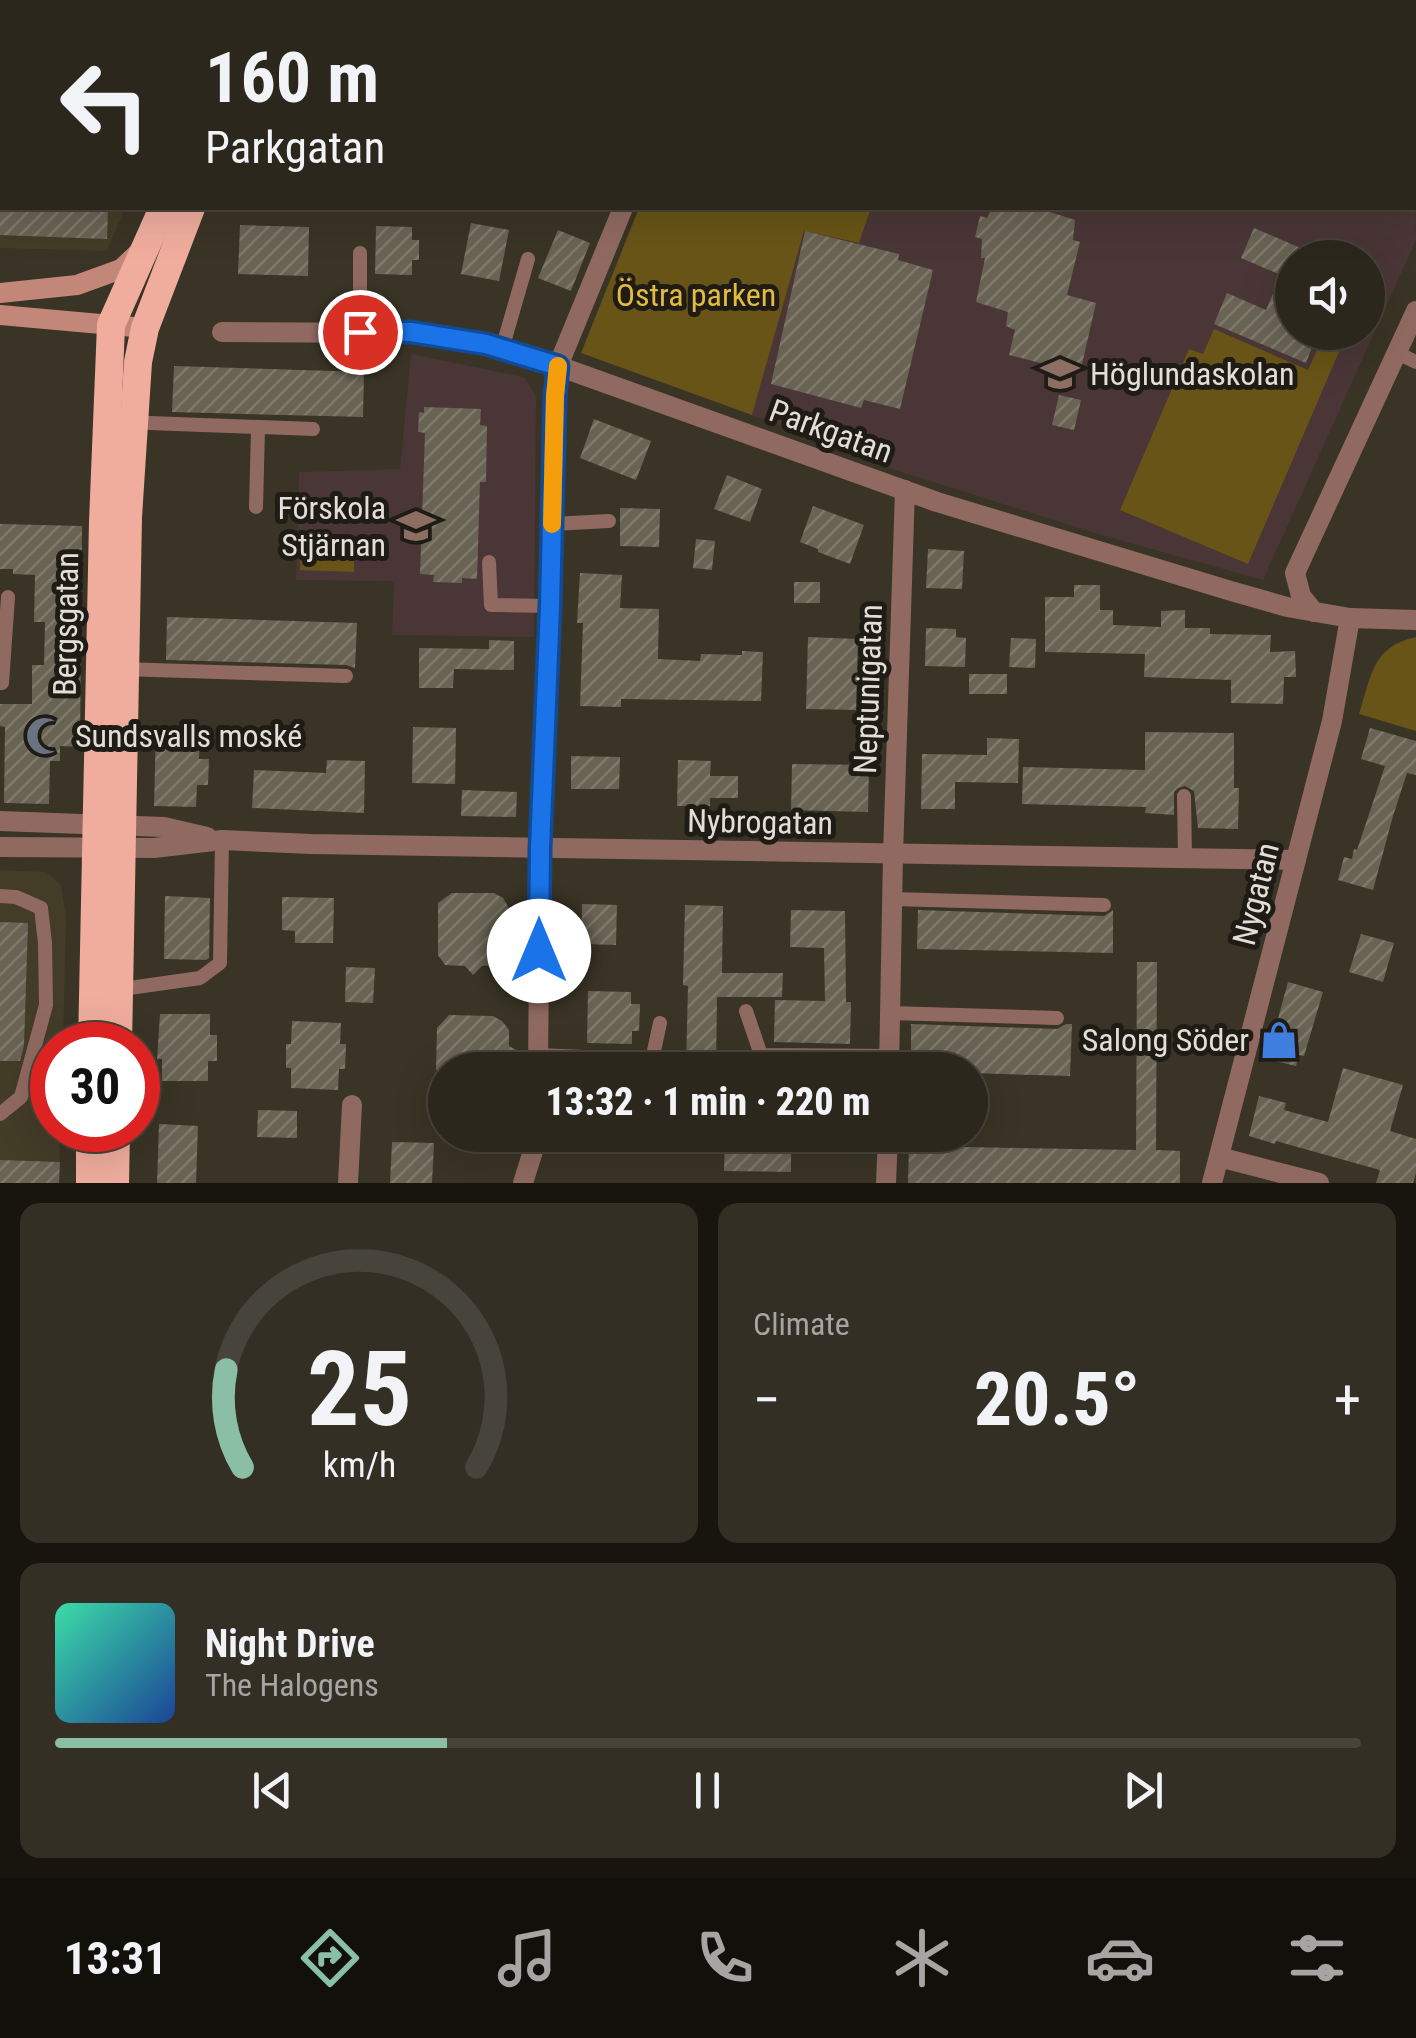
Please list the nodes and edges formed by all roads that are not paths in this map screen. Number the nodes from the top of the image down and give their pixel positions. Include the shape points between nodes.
1 (162, 210) edge
2 (190, 210) edge
3 (622, 210) edge
4 (146, 245) junction
5 (360, 253) dead end
6 (528, 259) dead end
7 (77, 285) junction
8 (0, 293) edge
9 (1416, 311) edge
10 (0, 315) edge
11 (128, 321) junction
12 (222, 332) dead end
13 (360, 332) junction
14 (502, 349) junction
15 (1407, 357) edge
16 (558, 366) junction
17 (149, 423) dead end
18 (258, 429) junction
19 (313, 430) dead end
20 (905, 490) junction
21 (256, 508) dead end
22 (610, 521) dead end
23 (552, 524) junction
24 (488, 562) dead end
25 (8, 597) dead end
26 (550, 606) junction
27 (1314, 612) junction
28 (1350, 618) junction
29 (1416, 620) edge
30 (112, 668) junction
31 (346, 676) dead end
32 (0, 682) edge
33 (1184, 796) dead end
34 (0, 821) edge
35 (109, 837) junction
36 (222, 840) junction
37 (0, 848) edge
38 (540, 848) junction
39 (893, 855) junction
40 (1185, 860) junction
41 (1296, 860) junction
42 (0, 896) edge
43 (892, 899) junction
44 (1104, 905) dead end
45 (106, 990) junction
46 (746, 1012) dead end
47 (890, 1013) junction
48 (1057, 1018) dead end
49 (98, 1022) edge
50 (113, 1022) edge
51 (660, 1023) dead end
52 (538, 1052) edge
53 (654, 1052) edge
54 (760, 1052) edge
55 (889, 1052) edge
56 (352, 1105) dead end
57 (0, 1114) edge
58 (90, 1152) edge
59 (116, 1152) edge
60 (533, 1152) edge
61 (887, 1152) edge
62 (1219, 1157) junction
63 (90, 1183) edge
64 (115, 1183) edge
65 (348, 1183) edge
66 (523, 1183) edge
67 (886, 1183) edge
68 (1212, 1183) edge
69 (1319, 1183) edge

1 - 4 highway
2 - 11 highway
3 - 16 street
4 - 7 main road via 121,269
4 - 11 highway
5 - 13 lane
6 - 14 lane
7 - 8 main road
7 - 11 main road via 117,297
9 - 15 street
10 - 11 main road
11 - 30 highway, Bergsgatan via 138,362
11 - 30 highway, Bergsgatan via 106,420
12 - 13 street, Parkgatan
13 - 14 street, Parkgatan via 411,332
14 - 16 street, Parkgatan
15 - 27 street via 1295,574
16 - 20 street, Parkgatan
16 - 23 street
17 - 18 lane
18 - 19 lane
18 - 21 lane
20 - 27 street, Parkgatan
20 - 39 street, Neptunigatan
22 - 23 lane
23 - 26 street
24 - 26 lane via 491,605
25 - 32 lane
26 - 38 street
27 - 28 street, Parkgatan
28 - 29 street, Parkgatan
28 - 41 street, Nygatan
30 - 31 lane
30 - 35 highway, Bergsgatan
33 - 40 lane
34 - 35 street, Nybrogatan
35 - 36 street, Nybrogatan via 154,848
35 - 37 street, Nybrogatan
35 - 45 highway, Bergsgatan
36 - 38 street, Nybrogatan
36 - 45 lane via 220,963 200,978
38 - 39 street, Nybrogatan
38 - 52 street
39 - 40 street, Nybrogatan
39 - 43 street, Neptunigatan
40 - 41 street, Nybrogatan
41 - 62 street, Nygatan
42 - 57 lane via 40,908 46,1004 21,1097
43 - 44 lane
43 - 47 street, Neptunigatan
45 - 49 highway, Bergsgatan
45 - 50 highway, Bergsgatan
46 - 54 lane
47 - 48 lane
47 - 55 street, Neptunigatan
51 - 53 lane
56 - 65 street
58 - 63 highway
59 - 64 highway
60 - 66 street
61 - 67 street
62 - 68 street, Nygatan
62 - 69 street

